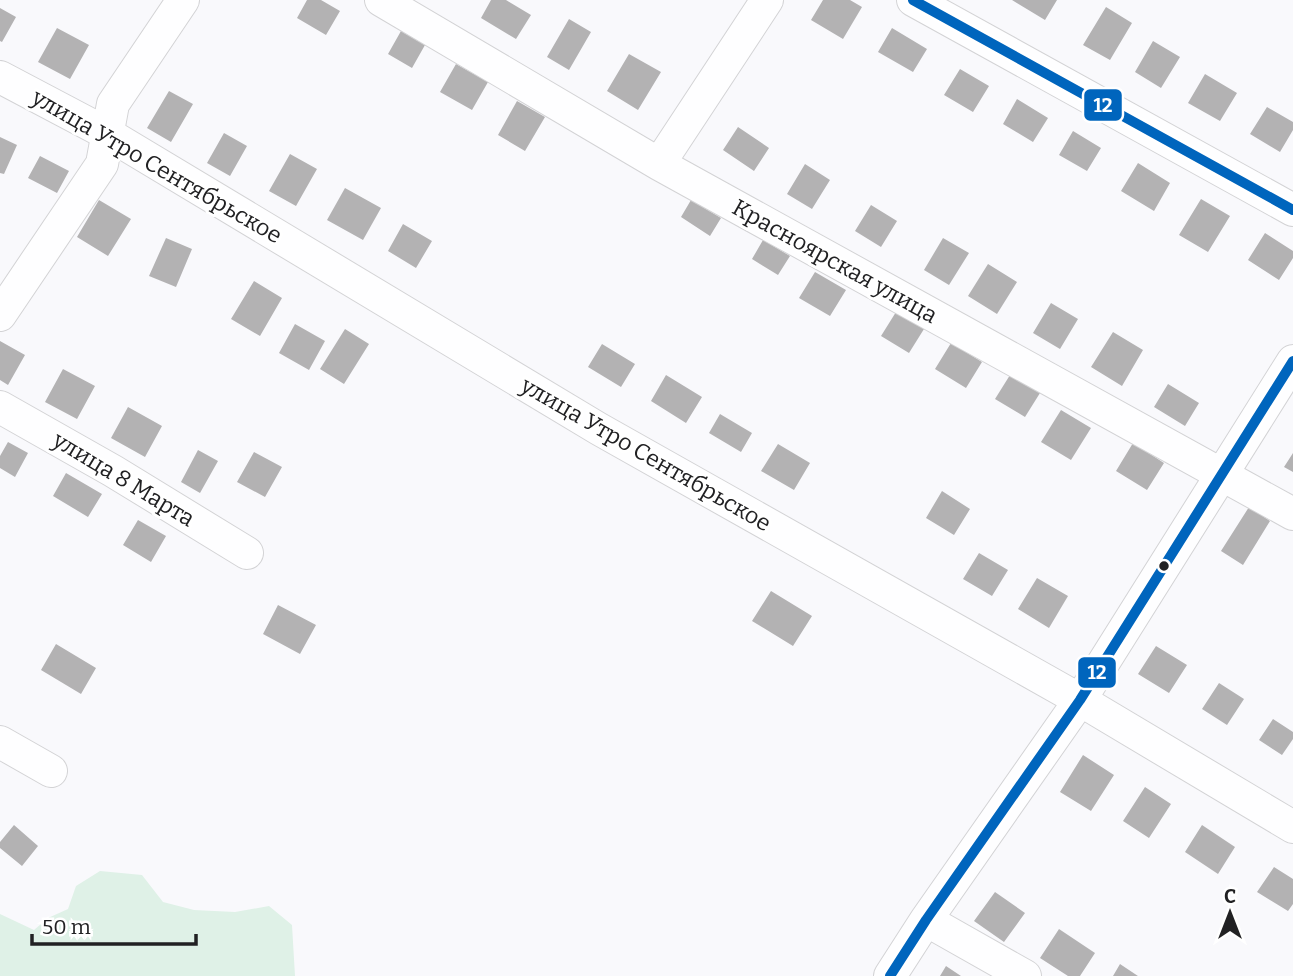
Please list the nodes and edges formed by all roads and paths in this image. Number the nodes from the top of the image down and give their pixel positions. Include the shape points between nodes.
1 (183, 0) edge
2 (381, 0) edge
3 (767, 0) edge
4 (913, 0) edge
5 (0, 77) edge
6 (108, 134) junction
7 (659, 164) junction
8 (1293, 210) edge
9 (0, 315) edge
10 (1293, 361) edge
11 (0, 407) edge
12 (1222, 474) junction
13 (1293, 514) edge
14 (247, 553) dead end
15 (1080, 700) junction
16 (0, 743) edge
17 (51, 771) dead end
18 (1293, 827) edge
19 (926, 920) junction
20 (890, 976) edge
21 (1025, 976) edge

1 - 6 street via 113,104
2 - 7 street, Красноярская улица
3 - 7 street
4 - 8 street
5 - 6 street, улица Утро Сентябрьское
6 - 9 street via 103,164
6 - 15 street, улица Утро Сентябрьское via 599,429
7 - 12 street, Красноярская улица
10 - 12 street
11 - 14 street, улица 8 Марта
12 - 13 street, Красноярская улица
12 - 15 street
15 - 18 street, улица Утро Сентябрьское
15 - 19 street
16 - 17 street
19 - 20 street
19 - 21 street

